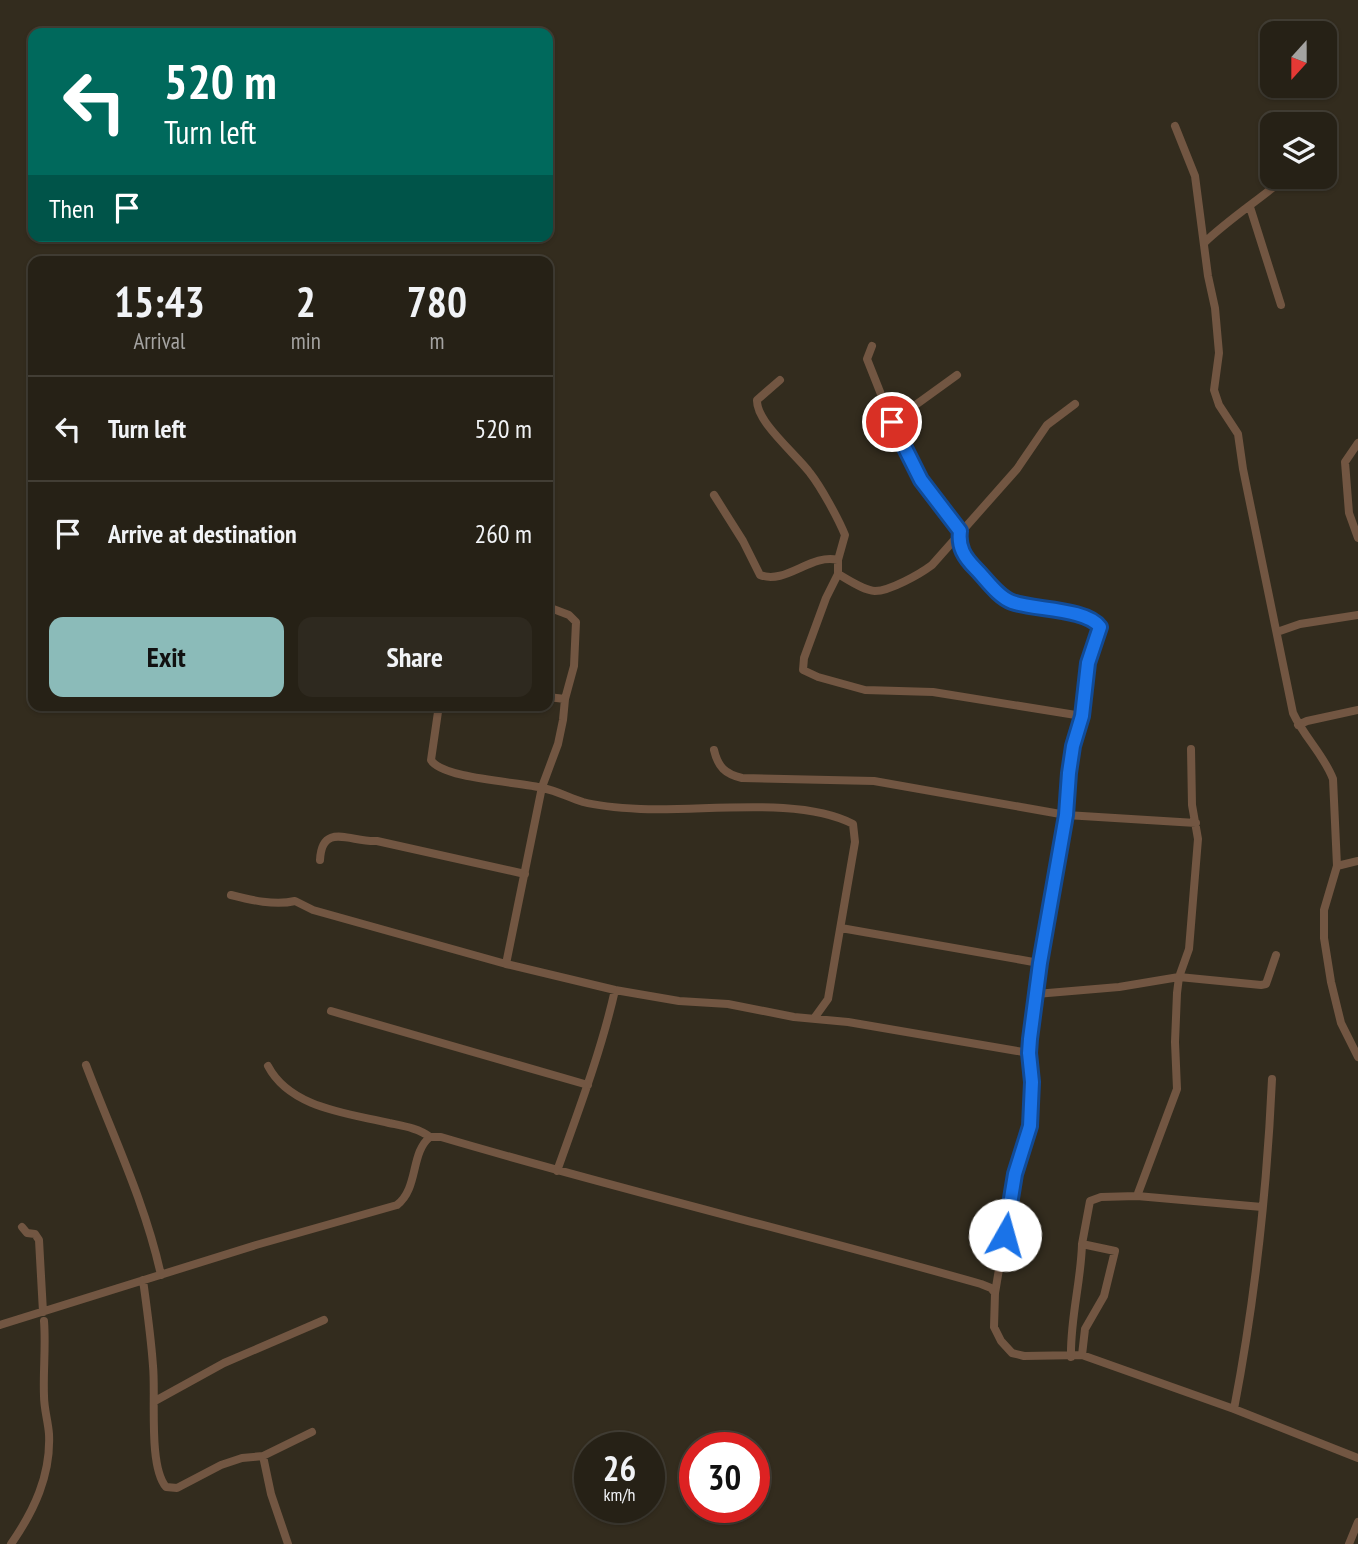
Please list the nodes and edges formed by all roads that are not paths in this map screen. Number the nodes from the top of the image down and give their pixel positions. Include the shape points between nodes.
1 (1175, 126) dead end
2 (1272, 189) edge
3 (1250, 207) junction
4 (1204, 243) junction
5 (1281, 305) dead end
6 (872, 346) dead end
7 (957, 375) dead end
8 (780, 380) dead end
9 (1075, 404) dead end
10 (892, 422) junction
11 (1358, 443) edge
12 (714, 495) dead end
13 (960, 531) junction
14 (1358, 538) edge
15 (838, 560) junction
16 (838, 574) junction
17 (553, 609) edge
18 (1358, 615) edge
19 (1277, 632) junction
20 (553, 698) edge
21 (565, 699) junction
22 (1358, 710) edge
23 (438, 711) edge
24 (1082, 716) junction
25 (1298, 725) junction
26 (1191, 749) dead end
27 (714, 750) dead end
28 (542, 787) junction
29 (1066, 815) junction
30 (1196, 823) junction
31 (320, 860) dead end
32 (1358, 862) edge
33 (1337, 866) junction
34 (525, 874) junction
35 (231, 895) dead end
36 (841, 928) junction
37 (1276, 955) dead end
38 (1040, 963) junction
39 (506, 964) junction
40 (1179, 977) junction
41 (615, 990) junction
42 (1037, 994) junction
43 (331, 1011) dead end
44 (815, 1017) junction
45 (1029, 1053) junction
46 (1358, 1057) edge
47 (86, 1065) dead end
48 (268, 1066) dead end
49 (1272, 1079) dead end
50 (588, 1085) junction
51 (430, 1137) junction
52 (556, 1171) junction
53 (1138, 1196) junction
54 (1262, 1207) junction
55 (22, 1227) dead end
56 (1082, 1244) junction
57 (161, 1275) junction
58 (144, 1280) junction
59 (995, 1293) junction
60 (44, 1316) junction
61 (324, 1320) dead end
62 (0, 1325) edge
63 (1082, 1355) junction
64 (1071, 1357) junction
65 (155, 1401) junction
66 (1234, 1409) junction
67 (312, 1432) dead end
68 (263, 1456) junction
69 (1358, 1458) edge
70 (1358, 1522) edge
71 (11, 1544) edge
72 (288, 1544) edge
73 (1349, 1544) edge

1 - 4 street via 1195,176
2 - 3 street
3 - 4 street
3 - 5 street
4 - 19 street via 1219,353 1216,396 1240,442
6 - 10 street via 867,359
7 - 10 street
8 - 15 street via 757,400 757,409 813,476 841,524 845,534
9 - 13 street via 1047,425 1017,469
10 - 13 street via 921,480
11 - 14 street via 1345,462 1349,513
12 - 15 street via 760,575 787,573 818,560
13 - 16 street via 932,565 881,590
13 - 24 street via 958,543 970,563 1008,601 1085,617 1100,627 1088,663
15 - 16 street
16 - 24 street via 804,659 803,670 808,674 865,690 933,692
17 - 21 street via 576,622 574,666
18 - 19 street
19 - 25 street
20 - 21 street
21 - 28 street via 558,744
22 - 25 street
23 - 28 street via 432,764 512,785
24 - 29 street via 1073,746
25 - 33 street via 1334,779
26 - 30 street
27 - 29 street via 722,770 742,778 874,781
28 - 34 street
28 - 36 street via 611,807 763,807 841,818 853,824 855,833
29 - 30 street
29 - 38 street
30 - 40 street via 1189,949
31 - 34 street via 320,848 327,839 350,838
32 - 33 street
33 - 46 street via 1324,910 1324,938 1341,1023
34 - 39 street
35 - 39 street via 258,902 295,901 313,911
36 - 38 street
36 - 44 street via 828,999
37 - 40 street via 1266,984
38 - 42 street
39 - 41 street
40 - 42 street
40 - 53 street via 1177,1088
41 - 44 street
41 - 50 street
42 - 45 street
43 - 50 street
44 - 45 street
45 - 59 street via 1030,1126 1015,1174
47 - 57 street via 146,1214
48 - 51 street via 295,1096
49 - 54 street
50 - 52 street
51 - 52 street
51 - 57 street via 422,1146 410,1190 397,1205
52 - 59 street via 889,1257 981,1284
53 - 54 street
53 - 56 street via 1090,1201
54 - 66 street via 1249,1329
55 - 60 street via 39,1240
56 - 63 street via 1115,1251 1104,1296 1085,1329
56 - 64 street
57 - 58 street
58 - 60 street
58 - 65 street
59 - 64 street via 994,1327 1012,1353
60 - 62 street
60 - 71 street via 47,1461 42,1488
61 - 65 street via 224,1363
63 - 64 street
63 - 66 street
65 - 68 street via 154,1441 161,1482 166,1487 177,1488 242,1458
66 - 69 street
67 - 68 street
68 - 72 street
70 - 73 street

